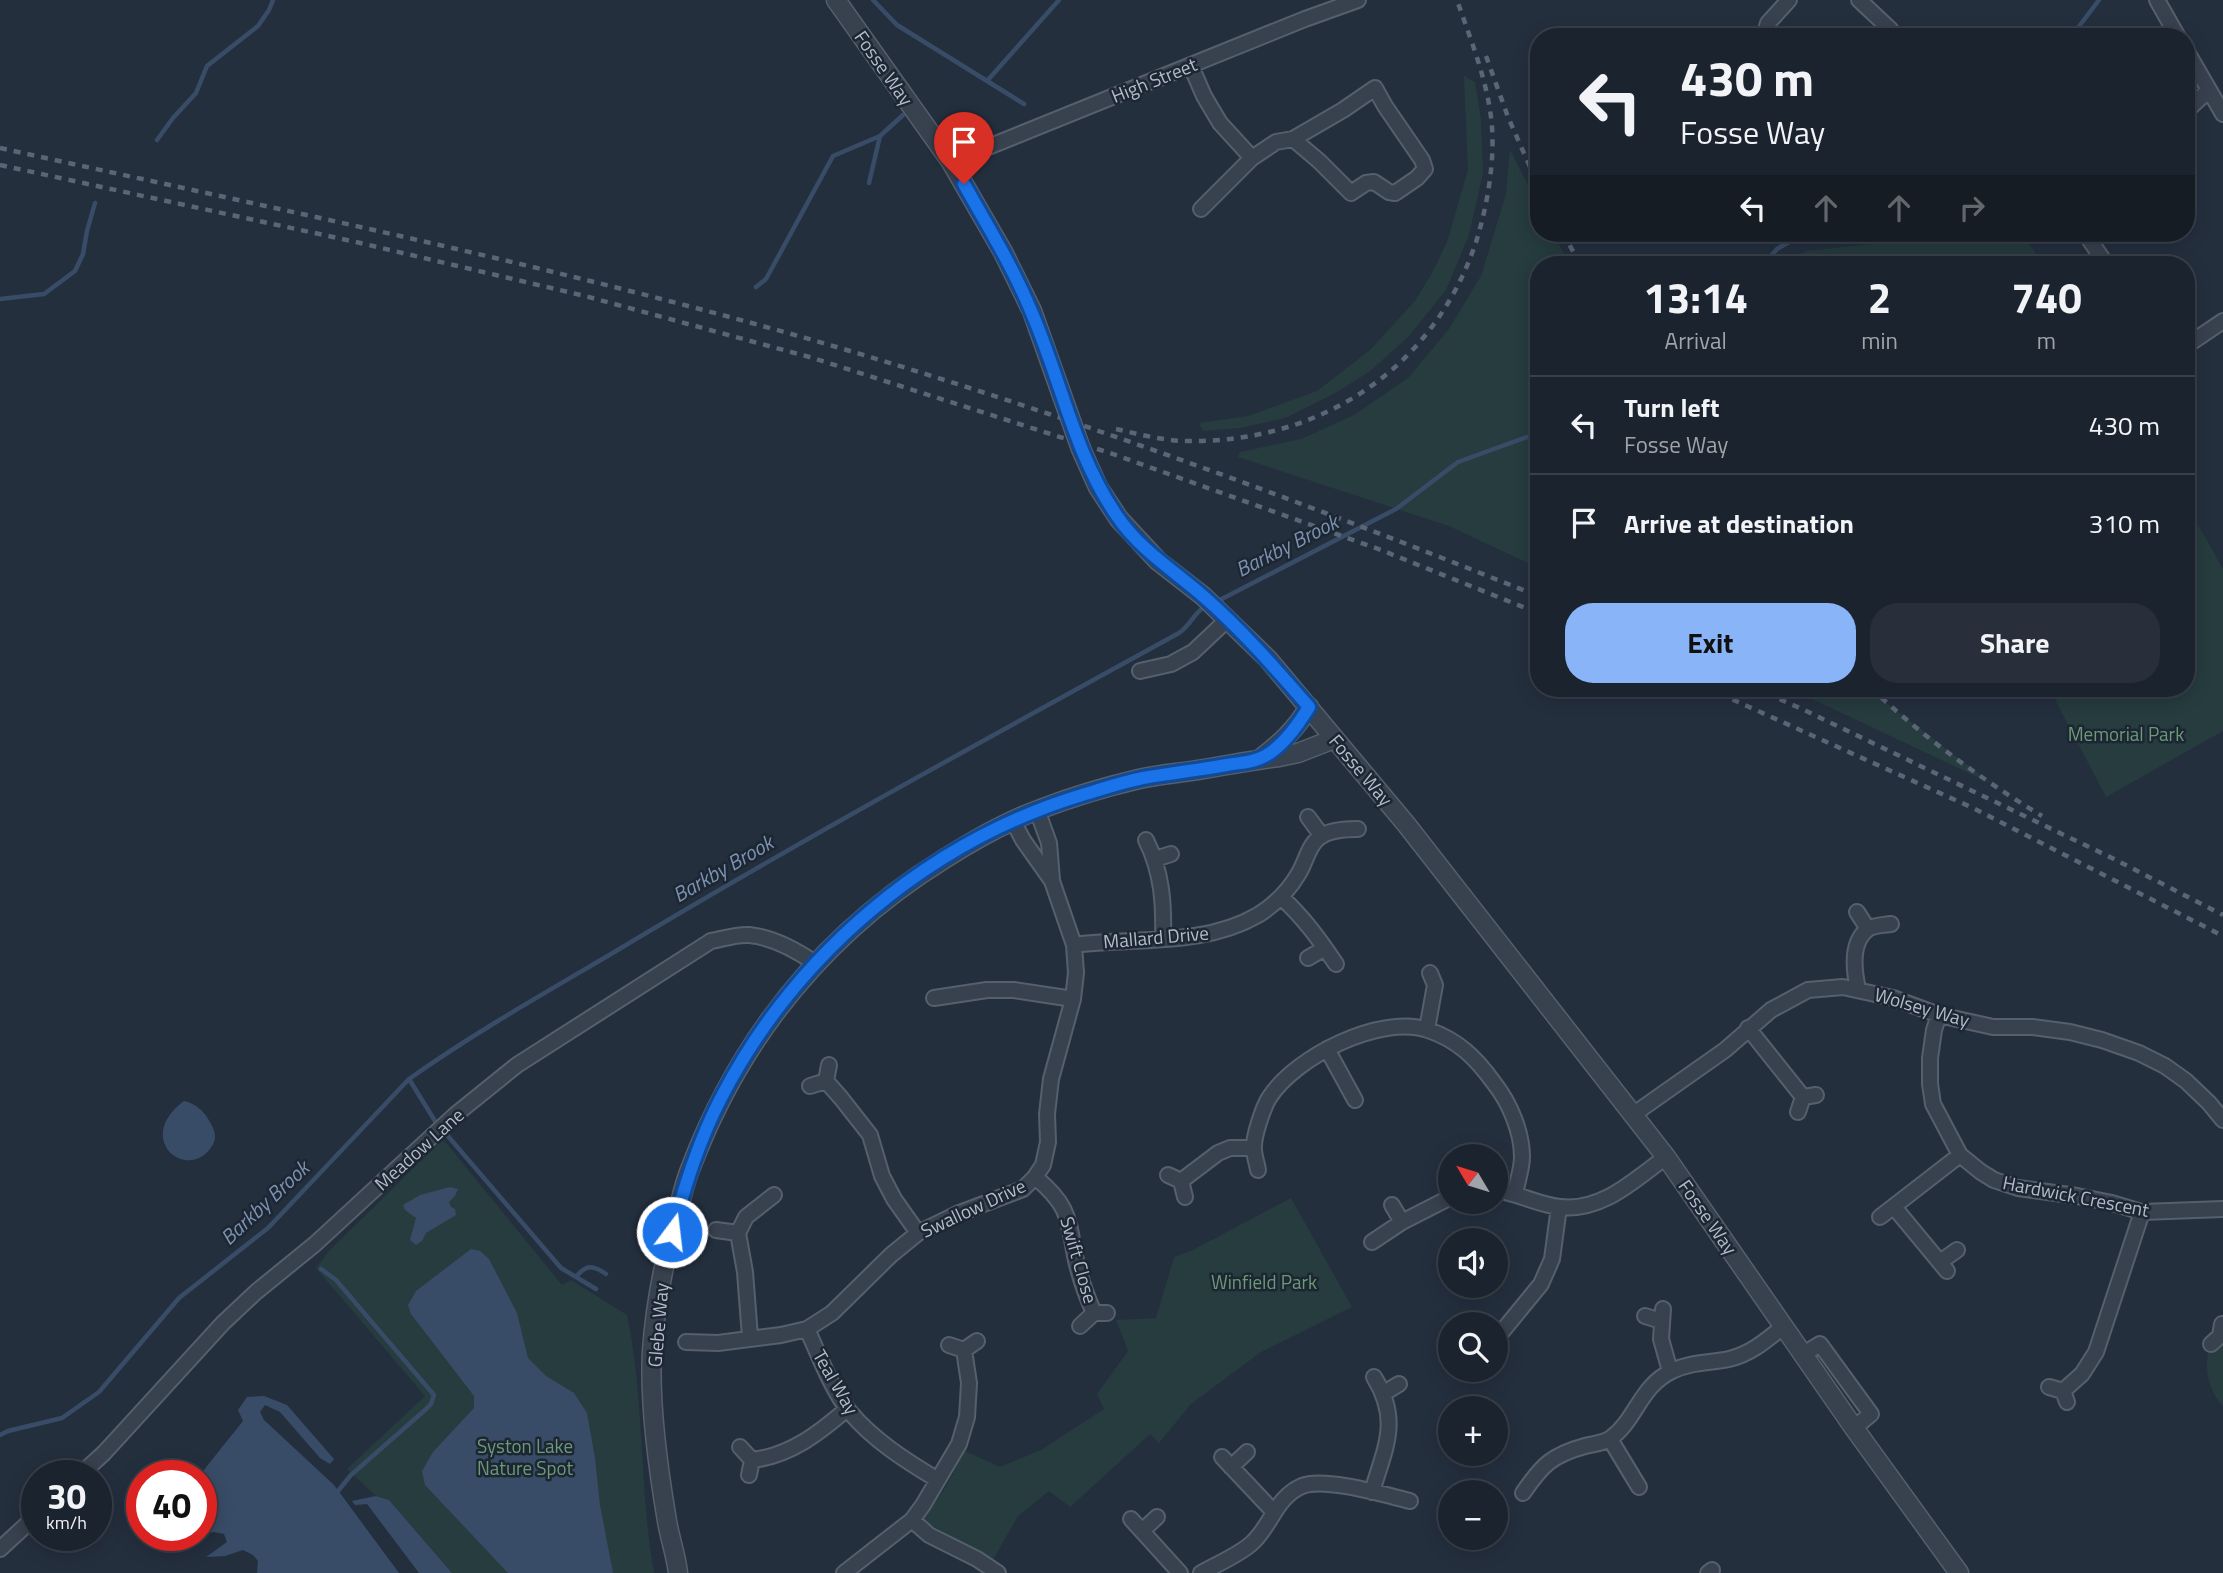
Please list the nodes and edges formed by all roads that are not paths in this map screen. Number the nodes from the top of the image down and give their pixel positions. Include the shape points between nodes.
1 (836, 0) edge
2 (1358, 0) edge
3 (1789, 0) edge
4 (1859, 0) edge
5 (2157, 0) edge
6 (1767, 28) edge
7 (1889, 28) edge
8 (2173, 28) edge
9 (1191, 66) junction
10 (2195, 66) edge
11 (2209, 90) junction
12 (2195, 103) edge
13 (2223, 114) edge
14 (1293, 139) junction
15 (1252, 158) junction
16 (951, 162) junction
17 (1201, 209) dead end
18 (2223, 321) edge
19 (2195, 340) edge
20 (1223, 615) junction
21 (1140, 671) dead end
22 (1309, 707) junction
23 (1334, 739) junction
24 (1260, 759) junction
25 (1037, 810) junction
26 (1308, 817) dead end
27 (1013, 821) junction
28 (1358, 829) dead end
29 (1322, 836) junction
30 (1146, 840) dead end
31 (1171, 854) dead end
32 (1155, 859) junction
33 (1052, 881) junction
34 (1282, 898) junction
35 (1857, 912) dead end
36 (1891, 924) dead end
37 (1868, 929) junction
38 (1163, 939) junction
39 (1073, 945) junction
40 (1325, 948) junction
41 (1308, 958) dead end
42 (815, 963) junction
43 (1336, 964) dead end
44 (1430, 973) dead end
45 (1858, 989) junction
46 (934, 999) dead end
47 (1073, 999) junction
48 (1939, 1015) junction
49 (1748, 1028) junction
50 (1427, 1029) junction
51 (1327, 1049) junction
52 (829, 1065) dead end
53 (826, 1081) junction
54 (810, 1086) dead end
55 (1355, 1100) dead end
56 (1798, 1112) dead end
57 (1634, 1114) junction
58 (2223, 1120) edge
59 (1254, 1148) junction
60 (1961, 1155) junction
61 (1666, 1157) junction
62 (1258, 1170) dead end
63 (1035, 1177) junction
64 (1508, 1193) edge
65 (1514, 1194) junction
66 (774, 1195) dead end
67 (1185, 1197) dead end
68 (1438, 1204) edge
69 (1392, 1205) dead end
70 (1559, 1207) junction
71 (1894, 1207) junction
72 (2223, 1209) edge
73 (2141, 1212) junction
74 (1880, 1217) dead end
75 (1402, 1222) junction
76 (716, 1230) dead end
77 (738, 1233) junction
78 (918, 1233) junction
79 (1372, 1242) dead end
80 (1956, 1250) dead end
81 (1645, 1316) dead end
82 (1508, 1324) edge
83 (1080, 1326) dead end
84 (1784, 1326) junction
85 (807, 1329) junction
86 (750, 1337) junction
87 (977, 1341) dead end
88 (686, 1342) dead end
89 (949, 1345) dead end
90 (964, 1350) junction
91 (1670, 1371) junction
92 (1374, 1377) dead end
93 (1399, 1384) dead end
94 (1384, 1392) junction
95 (2060, 1393) dead end
96 (847, 1409) junction
97 (1610, 1439) junction
98 (740, 1447) dead end
99 (1247, 1452) dead end
100 (96, 1460) edge
101 (938, 1480) junction
102 (1639, 1487) dead end
103 (1372, 1492) junction
104 (1523, 1493) dead end
105 (1410, 1500) dead end
106 (1273, 1511) junction
107 (1157, 1517) dead end
108 (1131, 1519) dead end
109 (912, 1520) junction
110 (21, 1530) edge
111 (1142, 1531) junction
112 (0, 1549) edge
113 (676, 1555) junction
114 (678, 1573) edge
115 (688, 1573) edge
116 (844, 1573) edge
117 (998, 1573) edge
118 (1180, 1573) edge
119 (1201, 1573) edge
120 (1959, 1573) edge

1 - 16 street, Fosse Way
2 - 9 street, High Street
3 - 6 street
4 - 7 street
5 - 8 street
9 - 15 street via 1220,123
9 - 16 street, High Street
10 - 11 street
11 - 12 street
11 - 13 street
14 - 14 street via 1351,193 1374,182 1395,193 1425,169 1375,88
14 - 15 street via 1276,142
15 - 17 street
16 - 20 street, Fosse Way via 1032,311 1098,487 1133,536
18 - 19 street
20 - 21 street via 1193,652 1171,664
20 - 22 street, Fosse Way
22 - 23 street, Fosse Way
22 - 24 street, Glebe Way via 1284,741
23 - 24 street, Glebe Way via 1298,753
23 - 57 street, Fosse Way
24 - 25 street, Glebe Way via 1141,778
25 - 27 street, Glebe Way
25 - 33 street, Swallow Drive via 1049,843
26 - 29 street
27 - 33 street, Swallow Drive
27 - 42 street, Glebe Way via 963,847 881,901
28 - 29 street
29 - 34 street, Mallard Drive
30 - 32 street
31 - 32 street
32 - 38 street via 1164,908
33 - 39 street, Swallow Drive
34 - 38 street, Mallard Drive via 1232,928
34 - 40 street
35 - 37 street
36 - 37 street
37 - 45 street via 1855,955
38 - 39 street, Mallard Drive
39 - 47 street, Swallow Drive
40 - 41 street
40 - 43 street
42 - 100 street, Meadow Lane via 784,945 750,935 711,942 517,1065 256,1292
42 - 113 street, Glebe Way via 755,1040 721,1098 690,1169 672,1232 658,1293 652,1353 655,1437 667,1525
44 - 50 street via 1435,985
45 - 48 street, Wolsey Way
45 - 49 street, Wolsey Way via 1808,990
46 - 47 street via 1014,990
47 - 63 street, Swallow Drive via 1051,1079 1048,1142
48 - 58 street, Wolsey Way via 1993,1027 2070,1032 2139,1053 2186,1081
48 - 60 street, Hardwick Crescent via 1930,1058 1933,1104
49 - 56 street via 1810,1096
49 - 57 street, Wolsey Way via 1725,1050
50 - 51 street via 1382,1027
50 - 65 street via 1473,1055 1502,1093 1517,1128 1522,1157
51 - 55 street
51 - 59 street via 1287,1077 1270,1096
52 - 53 street
53 - 54 street
53 - 78 street via 870,1135 882,1175
57 - 61 street, Fosse Way
59 - 62 street
59 - 67 street via 1230,1148 1175,1178
60 - 71 street
60 - 73 street, Hardwick Crescent via 1994,1180 2018,1188
61 - 70 street via 1605,1201
61 - 84 street, Fosse Way
63 - 78 street, Swallow Drive via 1023,1189
63 - 83 street, Swift Close via 1064,1207 1075,1257 1101,1313
64 - 65 street
65 - 70 street
66 - 77 street via 746,1217
68 - 75 street
69 - 75 street
70 - 82 street via 1552,1259 1541,1284
71 - 74 street
71 - 80 street via 1943,1266
72 - 73 street, Hardwick Crescent
73 - 95 street via 2096,1352 2082,1374
75 - 79 street
76 - 77 street
77 - 86 street
78 - 85 street, Swallow Drive via 832,1313
81 - 91 street via 1662,1315 1661,1339
84 - 91 street via 1754,1349 1731,1359
84 - 120 street, Fosse Way
85 - 86 street
85 - 96 street, Teal Way
86 - 88 street via 719,1343
87 - 90 street
89 - 90 street
90 - 101 street via 969,1383 967,1417 959,1444
91 - 97 street via 1653,1382
92 - 94 street
93 - 94 street
94 - 103 street via 1389,1433
96 - 98 street via 815,1436 751,1467
96 - 101 street, Teal Way via 900,1457
97 - 102 street
97 - 104 street via 1558,1456 1539,1469
99 - 106 street via 1226,1462
101 - 109 street
103 - 105 street
103 - 106 street via 1325,1483 1303,1486
106 - 119 street via 1252,1544
107 - 111 street
108 - 111 street
109 - 116 street
109 - 117 street via 929,1535
110 - 112 street
111 - 118 street
113 - 114 street, Glebe Way
113 - 115 street, Glebe Way

